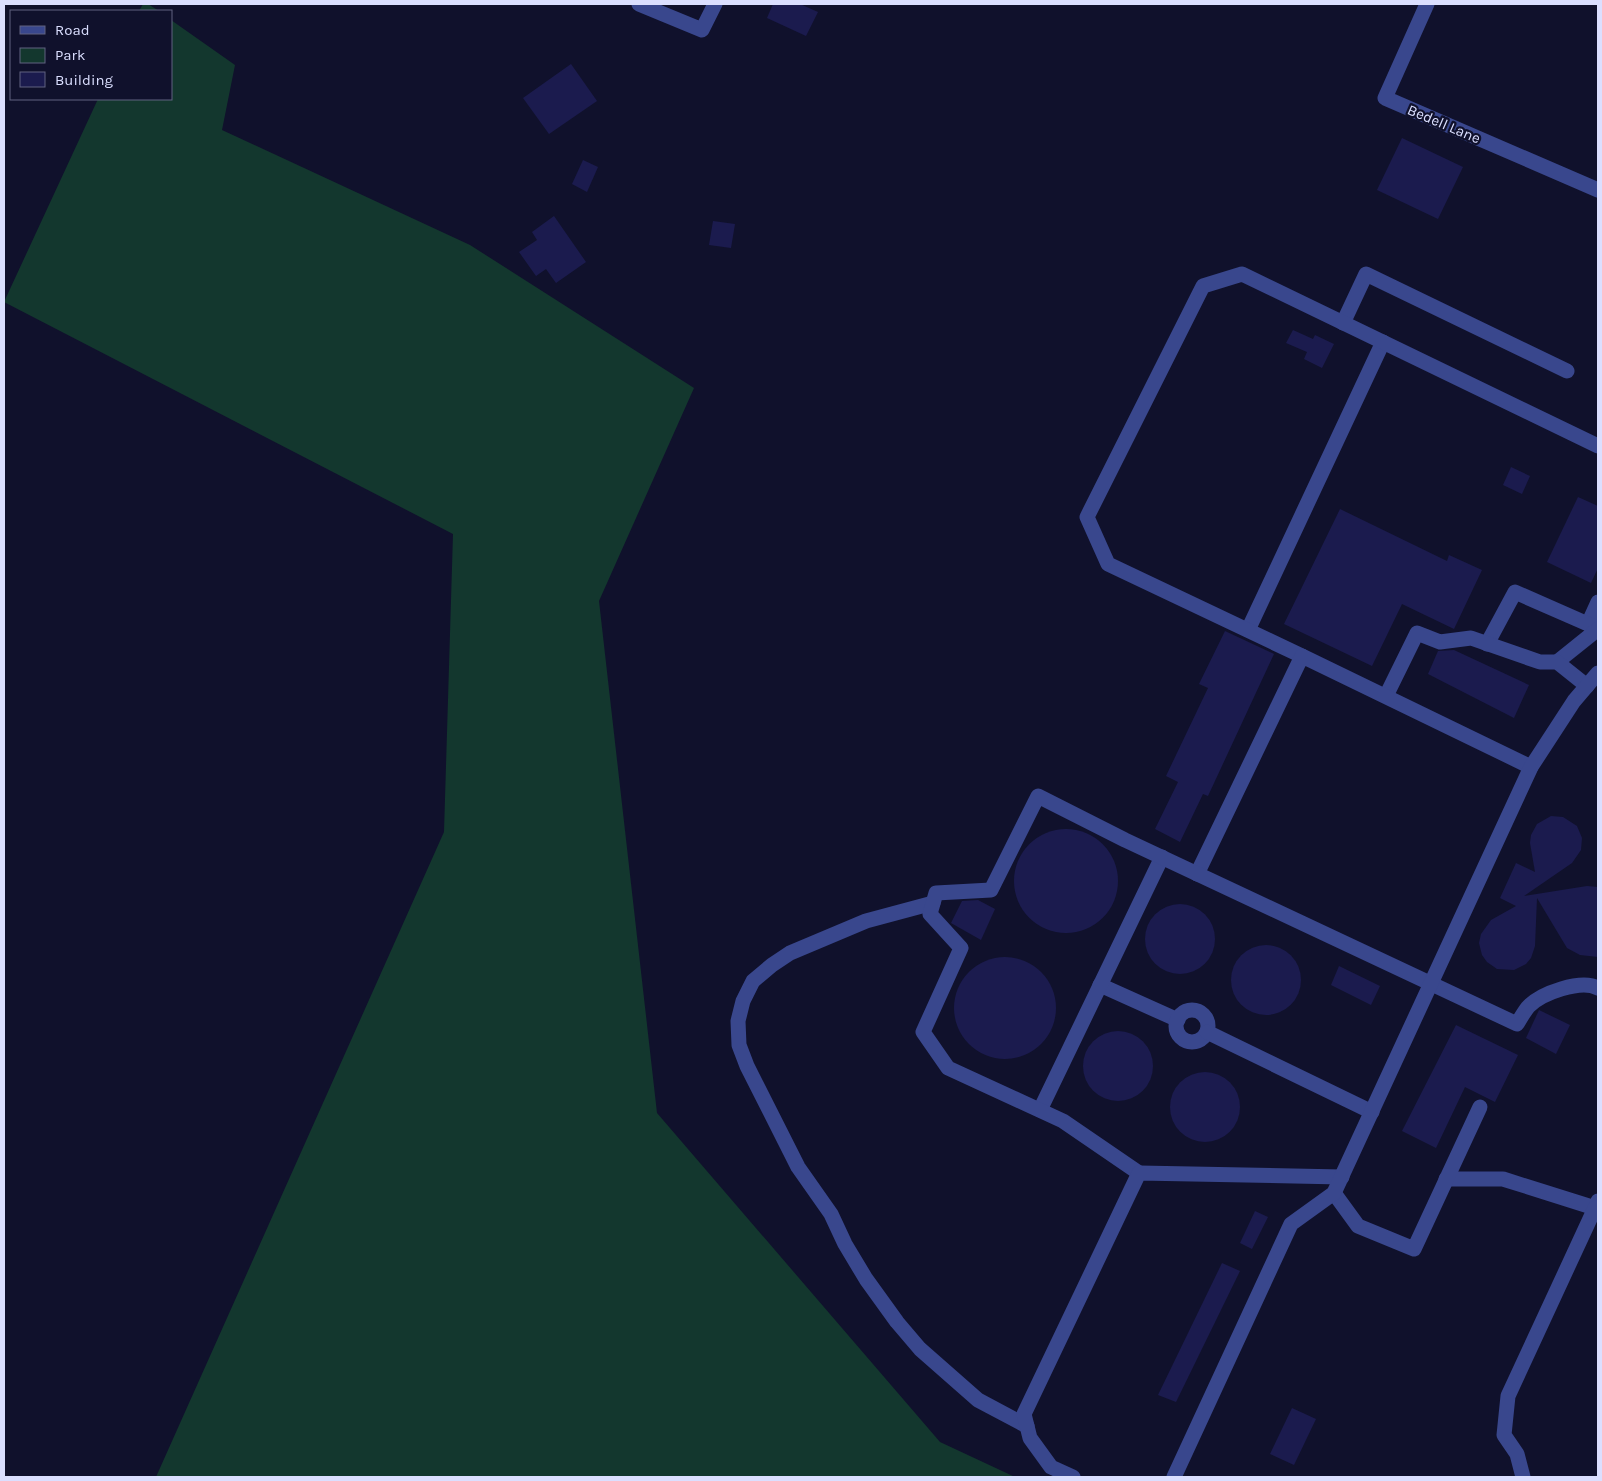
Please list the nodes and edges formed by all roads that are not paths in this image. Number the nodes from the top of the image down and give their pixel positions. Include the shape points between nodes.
1 (639, 4) edge
2 (715, 4) edge
3 (1427, 4) edge
4 (1598, 190) edge
5 (1343, 323) junction
6 (1383, 342) junction
7 (1567, 370) dead end
8 (1598, 446) edge
9 (1598, 602) edge
10 (1594, 627) edge
11 (1248, 630) junction
12 (1487, 644) junction
13 (1302, 656) junction
14 (1557, 662) junction
15 (1598, 673) edge
16 (1587, 686) junction
17 (1386, 696) junction
18 (1531, 767) junction
19 (1162, 857) junction
20 (1198, 874) junction
21 (933, 903) junction
22 (1431, 983) junction
23 (1100, 985) junction
24 (1598, 988) edge
25 (1178, 1020) junction
26 (1206, 1032) junction
27 (1480, 1107) dead end
28 (1040, 1110) junction
29 (1372, 1112) junction
30 (1139, 1173) junction
31 (1342, 1177) junction
32 (1446, 1180) junction
33 (1334, 1193) junction
34 (1597, 1204) edge
35 (1027, 1426) junction
36 (1073, 1477) edge
37 (1174, 1477) edge
38 (1524, 1477) edge

1 - 2 street via 702,30
3 - 4 street, Bedell Lane via 1385,98
5 - 6 street
5 - 7 street via 1366,274
5 - 11 street via 1242,274 1203,286 1087,517 1108,564
6 - 8 street
6 - 11 street
9 - 10 street
10 - 12 street via 1515,592
10 - 14 street
11 - 13 street
12 - 14 street via 1540,662
12 - 17 street via 1471,638 1440,642 1417,633
13 - 17 street
13 - 20 street
14 - 16 street
15 - 16 street
16 - 18 street via 1574,700
17 - 18 street
18 - 22 street
19 - 20 street
19 - 21 street via 1038,796 991,890 936,893
19 - 23 street
20 - 22 street
21 - 28 street via 930,914 962,948 923,1032 948,1068
21 - 35 street via 866,921 790,953 772,965 753,980 743,1000 738,1021 739,1045 798,1167 831,1214 866,1279 897,1322 920,1349 978,1400
22 - 24 street via 1517,1024 1529,1006 1561,988 1592,984
22 - 29 street
23 - 25 street
23 - 28 street
25 - 26 street via 1177,1032 1186,1040 1198,1041
25 - 26 street via 1186,1011 1198,1012 1207,1020
26 - 29 street
27 - 32 street
28 - 30 street via 1063,1121
29 - 31 street
30 - 31 street
30 - 35 street via 1024,1414
31 - 33 street
32 - 33 street via 1414,1248 1358,1226
32 - 34 street via 1503,1179
33 - 37 street via 1291,1224
34 - 38 street via 1508,1396 1504,1435 1516,1454
35 - 36 street via 1030,1438 1051,1467

